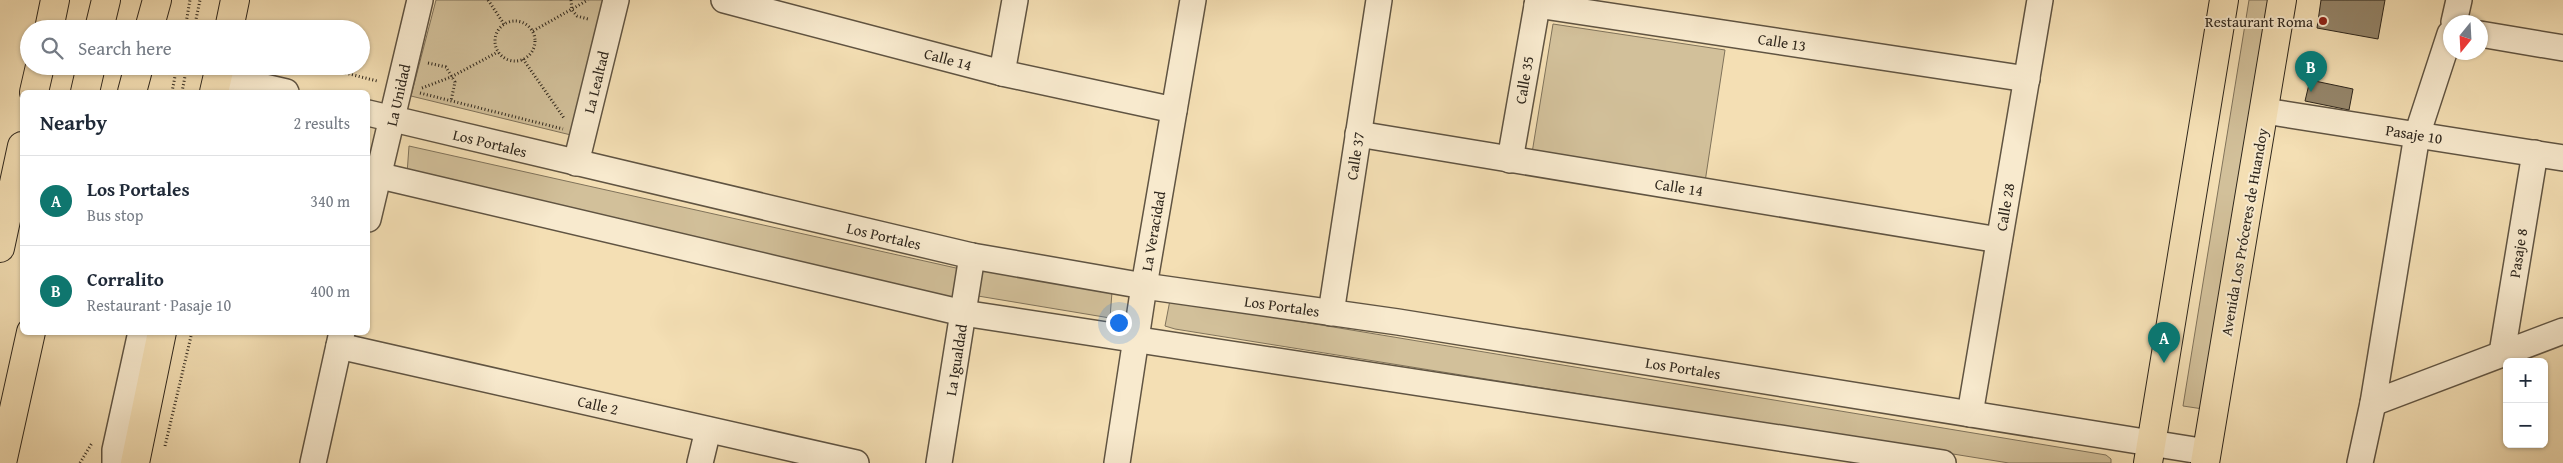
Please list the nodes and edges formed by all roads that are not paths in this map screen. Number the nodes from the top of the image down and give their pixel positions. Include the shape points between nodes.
1 (55, 0) edge
2 (106, 0) edge
3 (157, 0) edge
4 (235, 0) edge
5 (420, 0) edge
6 (616, 0) edge
7 (724, 0) edge
8 (1015, 0) edge
9 (1193, 0) edge
10 (1379, 0) edge
11 (2040, 0) edge
12 (2224, 0) edge
13 (2282, 0) edge
14 (2459, 0) edge
15 (1537, 2) edge
16 (2456, 15) edge
17 (51, 20) edge
18 (101, 20) edge
19 (151, 20) edge
20 (230, 20) edge
21 (2488, 35) edge
22 (2563, 48) edge
23 (2443, 55) edge
24 (1002, 73) junction
25 (38, 75) edge
26 (89, 75) edge
27 (137, 75) edge
28 (217, 78) edge
29 (2027, 79) junction
30 (34, 90) edge
31 (85, 90) edge
32 (133, 90) edge
33 (276, 90) edge
34 (1174, 110) junction
35 (2264, 111) junction
36 (370, 113) edge
37 (393, 119) junction
38 (1358, 134) junction
39 (2417, 135) junction
40 (2535, 154) junction
41 (20, 155) edge
42 (2563, 158) edge
43 (1510, 160) junction
44 (576, 163) junction
45 (372, 174) edge
46 (370, 196) edge
47 (2000, 240) junction
48 (0, 248) edge
49 (972, 256) junction
50 (1144, 286) junction
51 (963, 313) junction
52 (1331, 313) junction
53 (2563, 331) edge
54 (30, 335) edge
55 (48, 335) edge
56 (140, 335) edge
57 (161, 335) edge
58 (341, 339) edge
59 (1137, 341) junction
60 (2502, 353) junction
61 (2373, 403) junction
62 (14, 409) junction
63 (1970, 414) junction
64 (708, 430) junction
65 (2150, 454) edge
66 (2206, 458) edge
67 (2, 463) edge
68 (115, 463) edge
69 (134, 463) edge
70 (313, 463) edge
71 (700, 463) edge
72 (856, 463) edge
73 (939, 463) edge
74 (1116, 463) edge
75 (1943, 463) edge
76 (2360, 463) edge

1 - 17 main road
2 - 18 main road
3 - 19 main road
4 - 20 main road
5 - 37 street, La Unidad via 411,87
6 - 44 street, La Lealtad
7 - 24 street, Calle 14
8 - 24 street
9 - 34 street, La Veracidad
10 - 38 street, Calle 37
11 - 29 street, Calle 28
12 - 65 main road
13 - 35 main road, Avenida Los Próceres de Huandoy
14 - 16 street
15 - 29 street, Calle 13
15 - 43 street, Calle 35
21 - 22 street
23 - 39 street
24 - 34 street, Calle 14
25 - 30 main road
26 - 31 main road
27 - 32 main road
28 - 33 street
29 - 47 street, Calle 28
34 - 50 street, La Veracidad
35 - 39 street, Pasaje 10
35 - 66 main road, Avenida Los Próceres de Huandoy
36 - 37 street, Los Portales
37 - 44 street, Los Portales
37 - 45 street, La Unidad
38 - 43 street, Calle 14
38 - 52 street, Calle 37
39 - 40 street, Pasaje 10
39 - 61 street
40 - 42 street, Pasaje 10
40 - 60 street, Pasaje 8
41 - 48 main road
43 - 47 street, Calle 14
44 - 49 street, Los Portales
45 - 46 street, La Unidad
45 - 51 street
47 - 63 street, Calle 28
49 - 50 street, Los Portales
49 - 51 street, La Igualdad
50 - 52 street, Los Portales
50 - 59 street, La Veracidad
51 - 59 street
51 - 73 street, La Igualdad
52 - 63 street, Los Portales
53 - 60 street
54 - 62 main road
55 - 62 main road
56 - 68 street via 115,450
57 - 69 main road
58 - 64 street, Calle 2
58 - 70 street
59 - 74 street, La Veracidad
59 - 75 street
60 - 61 street
61 - 76 street
62 - 67 main road
63 - 65 street, Los Portales
64 - 71 street
64 - 72 street, Calle 2
65 - 66 street, Los Portales

